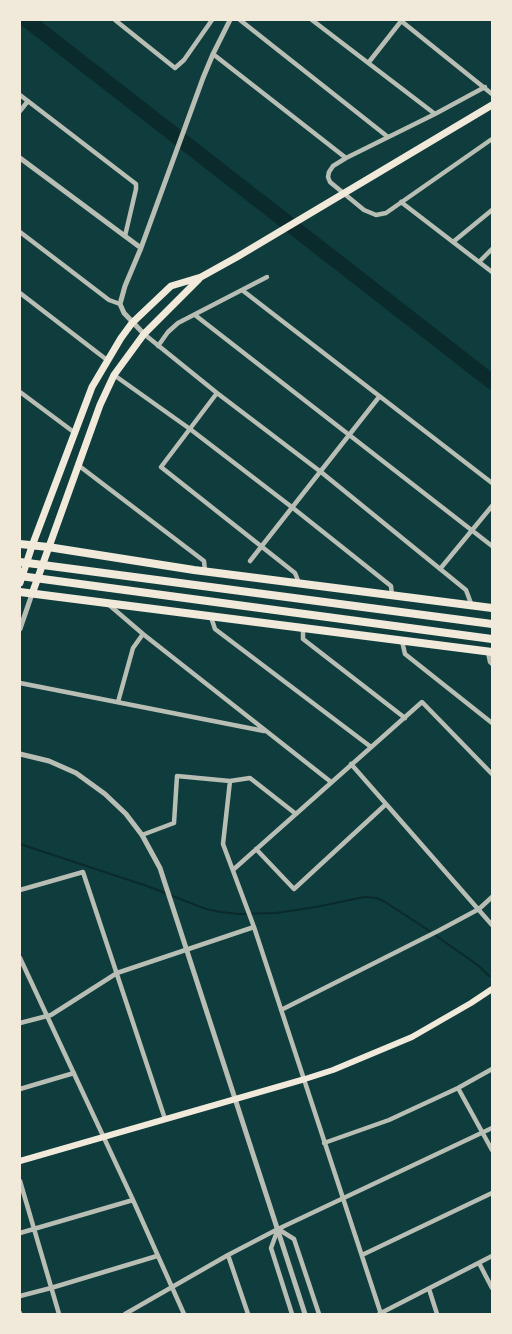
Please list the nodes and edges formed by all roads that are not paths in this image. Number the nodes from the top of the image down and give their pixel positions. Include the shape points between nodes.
1 (115, 20) edge
2 (212, 20) edge
3 (230, 20) edge
4 (240, 20) edge
5 (312, 20) edge
6 (401, 20) edge
7 (213, 54) junction
8 (369, 62) junction
9 (485, 87) junction
10 (492, 93) edge
11 (20, 95) edge
12 (27, 101) junction
13 (492, 105) edge
14 (20, 111) edge
15 (435, 114) junction
16 (388, 137) junction
17 (492, 139) edge
18 (20, 158) edge
19 (346, 158) junction
20 (401, 202) junction
21 (492, 210) edge
22 (20, 232) edge
23 (125, 236) junction
24 (453, 242) junction
25 (141, 248) junction
26 (492, 249) edge
27 (479, 261) junction
28 (492, 272) edge
29 (201, 277) junction
30 (267, 277) dead end
31 (243, 290) junction
32 (20, 293) edge
33 (120, 304) junction
34 (195, 315) junction
35 (132, 323) junction
36 (144, 334) junction
37 (158, 346) junction
38 (107, 360) junction
39 (114, 375) junction
40 (217, 393) junction
41 (21, 395) edge
42 (379, 397) junction
43 (190, 429) junction
44 (75, 433) junction
45 (350, 435) junction
46 (78, 465) junction
47 (321, 472) junction
48 (492, 483) edge
49 (492, 506) edge
50 (293, 508) junction
51 (474, 530) junction
52 (20, 540) edge
53 (20, 544) edge
54 (32, 546) junction
55 (262, 546) junction
56 (492, 546) edge
57 (48, 547) junction
58 (250, 561) dead end
59 (20, 562) edge
60 (440, 569) junction
61 (205, 571) junction
62 (20, 576) edge
63 (20, 583) edge
64 (299, 583) junction
65 (20, 592) edge
66 (32, 594) junction
67 (392, 595) junction
68 (107, 602) junction
69 (472, 606) junction
70 (492, 608) edge
71 (211, 617) junction
72 (492, 624) edge
73 (303, 628) junction
74 (20, 629) edge
75 (143, 634) junction
76 (492, 639) edge
77 (402, 641) junction
78 (490, 652) edge
79 (492, 664) edge
80 (20, 683) edge
81 (118, 702) junction
82 (405, 718) junction
83 (492, 723) edge
84 (266, 731) junction
85 (371, 747) junction
86 (20, 754) edge
87 (351, 764) junction
88 (492, 773) edge
89 (230, 781) junction
90 (331, 782) junction
91 (385, 805) junction
92 (296, 814) junction
93 (142, 835) junction
94 (256, 849) junction
95 (234, 869) junction
96 (20, 890) edge
97 (492, 897) edge
98 (479, 909) junction
99 (492, 925) edge
100 (254, 927) junction
101 (187, 950) junction
102 (20, 958) edge
103 (117, 973) junction
104 (492, 989) edge
105 (281, 1010) junction
106 (46, 1016) junction
107 (20, 1023) edge
108 (492, 1069) edge
109 (74, 1073) junction
110 (305, 1079) junction
111 (458, 1088) junction
112 (20, 1089) edge
113 (236, 1099) junction
114 (165, 1119) junction
115 (492, 1128) edge
116 (483, 1132) junction
117 (103, 1137) junction
118 (324, 1143) junction
119 (492, 1150) edge
120 (20, 1161) edge
121 (20, 1180) edge
122 (492, 1193) edge
123 (344, 1199) junction
124 (133, 1200) junction
125 (33, 1229) junction
126 (278, 1229) junction
127 (20, 1233) edge
128 (228, 1255) junction
129 (362, 1255) junction
130 (157, 1256) junction
131 (492, 1256) edge
132 (479, 1263) junction
133 (51, 1288) junction
134 (172, 1288) junction
135 (492, 1288) edge
136 (429, 1289) junction
137 (20, 1296) edge
138 (58, 1314) edge
139 (125, 1314) edge
140 (184, 1314) edge
141 (248, 1314) edge
142 (292, 1314) edge
143 (305, 1314) edge
144 (319, 1314) edge
145 (380, 1314) edge
146 (437, 1314) edge

1 - 2 street via 175,69
3 - 7 street
4 - 16 street
5 - 8 street
6 - 8 street
6 - 9 street
7 - 19 street
7 - 25 street
8 - 15 street
9 - 10 street
9 - 15 street
11 - 12 street
12 - 14 street
12 - 23 street via 136,184
13 - 29 main road
15 - 16 street
16 - 19 street
17 - 20 street
18 - 23 street
19 - 20 street via 333,166 328,177 364,210 376,215 386,213
20 - 24 street
21 - 24 street
22 - 33 street
23 - 25 street
24 - 27 street
25 - 33 street
26 - 27 street
27 - 28 street
29 - 35 main road via 171,286
29 - 36 main road
30 - 31 street
31 - 34 street
31 - 42 street
32 - 38 street
33 - 35 street
34 - 37 street via 178,323
34 - 45 street
35 - 36 street
35 - 38 main road
36 - 37 street
36 - 39 main road
37 - 40 street
38 - 44 main road
39 - 43 street
39 - 46 main road
40 - 43 street
40 - 47 street
41 - 44 street
42 - 45 street
42 - 48 street
43 - 50 street
43 - 55 street via 161,466
44 - 54 main road
45 - 47 street
45 - 51 street
46 - 57 main road
46 - 61 street via 204,561
47 - 50 street
47 - 60 street
49 - 51 street
50 - 55 street
50 - 67 street via 391,586
51 - 56 street
51 - 60 street
52 - 54 street
53 - 54 highway
54 - 57 highway
54 - 63 main road
55 - 58 street
55 - 64 street via 295,573
57 - 61 highway
57 - 66 main road
59 - 72 highway
60 - 69 street via 466,590
61 - 64 highway
62 - 76 highway
64 - 67 highway
65 - 66 highway
66 - 68 highway
66 - 74 street
67 - 69 highway
68 - 71 highway
68 - 75 street
69 - 70 highway
71 - 73 highway
71 - 85 street via 215,629
73 - 77 highway
73 - 82 street via 303,639
75 - 81 street via 133,648
75 - 84 street
77 - 78 highway
77 - 83 street via 405,654
78 - 79 street
80 - 81 street
81 - 84 street
82 - 85 street
82 - 88 street via 422,702
84 - 90 street
85 - 87 street
86 - 93 street via 49,761 76,774 105,794
87 - 90 street
87 - 91 street
89 - 92 street via 250,778
89 - 93 street via 177,776 174,823
89 - 95 street via 224,844
90 - 92 street
91 - 94 street via 294,889
91 - 98 street
92 - 94 street
93 - 101 street via 160,868
94 - 95 street
95 - 100 street
96 - 103 street via 83,872
97 - 98 street
98 - 99 street
98 - 105 street
100 - 101 street
100 - 105 street
101 - 103 street
101 - 113 street
102 - 106 street
103 - 106 street
103 - 114 street
104 - 110 main road via 412,1037
105 - 110 street
106 - 107 street
106 - 109 street
108 - 111 street
109 - 112 street
109 - 117 street
110 - 113 main road
110 - 118 street
111 - 116 street
111 - 118 street via 389,1120
113 - 114 main road
113 - 126 street
114 - 117 main road
115 - 116 street
116 - 119 street
116 - 123 street
117 - 120 main road
117 - 124 street
118 - 123 street
121 - 125 street
122 - 129 street
123 - 126 street
123 - 129 street
124 - 125 street
124 - 130 street
125 - 127 street
125 - 133 street
126 - 128 street
126 - 142 street via 271,1248
126 - 143 street
126 - 144 street via 294,1239
128 - 134 street
128 - 141 street
129 - 145 street
130 - 133 street
130 - 134 street
131 - 132 street
132 - 135 street
132 - 136 street
133 - 137 street
133 - 138 street
134 - 139 street
134 - 140 street
136 - 145 street
136 - 146 street

